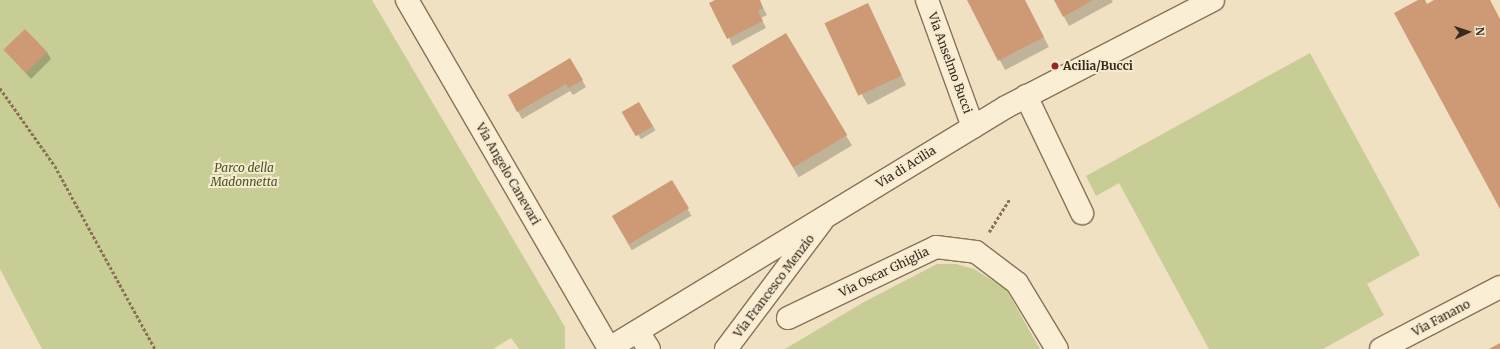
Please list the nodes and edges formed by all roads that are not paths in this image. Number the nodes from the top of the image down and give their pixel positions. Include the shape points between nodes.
1 (407, 0) edge
2 (927, 0) edge
3 (1213, 0) edge
4 (1026, 96) junction
5 (973, 127) junction
6 (1082, 213) dead end
7 (822, 221) junction
8 (1500, 287) edge
9 (788, 318) dead end
10 (643, 341) edge
11 (608, 348) edge
12 (726, 349) edge
13 (1057, 349) edge
14 (1381, 349) edge

1 - 11 street, Via Angelo Canevari
2 - 5 street, Via Anselmo Bucci
3 - 4 street, Via di Acilia
4 - 5 street, Via di Acilia
4 - 6 street
5 - 7 street, Via di Acilia
7 - 10 street, Via di Acilia
7 - 12 street, Via Francesco Menzio
8 - 14 street, Via Fanano
9 - 13 street, Via Oscar Ghiglia via 936,247 976,252 1016,283
10 - 11 street, Via di Acilia

